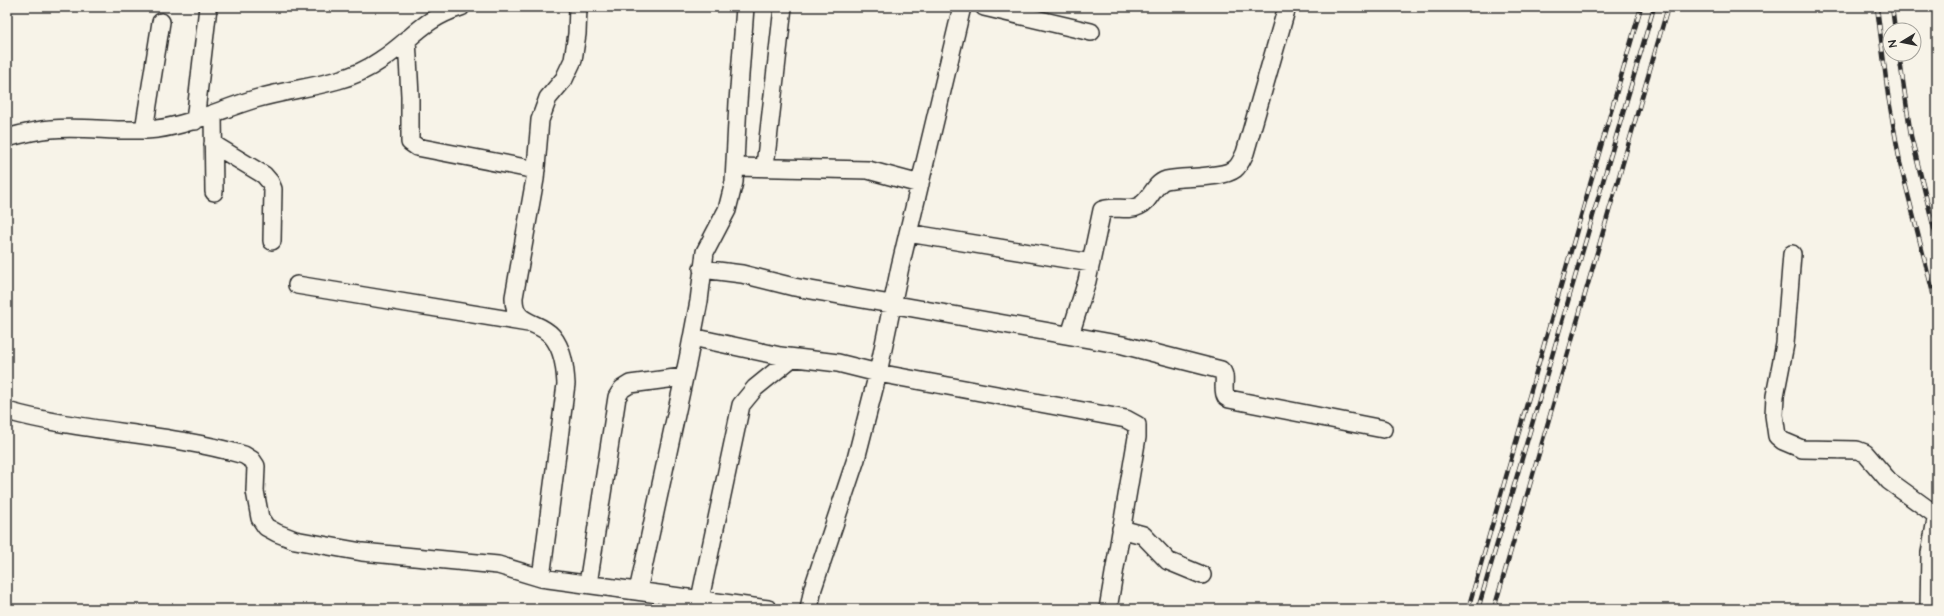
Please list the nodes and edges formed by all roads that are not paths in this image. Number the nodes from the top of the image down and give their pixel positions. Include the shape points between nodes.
1 (208, 7) edge
2 (578, 7) edge
3 (745, 7) edge
4 (783, 7) edge
5 (962, 7) edge
6 (984, 7) edge
7 (1287, 7) edge
8 (454, 8) edge
9 (161, 22) dead end
10 (1091, 32) dead end
11 (407, 39) junction
12 (213, 114) junction
13 (195, 121) junction
14 (144, 130) junction
15 (7, 138) edge
16 (213, 144) junction
17 (765, 166) junction
18 (736, 167) junction
19 (536, 170) junction
20 (920, 184) junction
21 (214, 192) dead end
22 (908, 233) junction
23 (272, 241) dead end
24 (1792, 254) dead end
25 (1091, 263) junction
26 (702, 269) junction
27 (298, 285) dead end
28 (893, 303) junction
29 (528, 323) junction
30 (1070, 335) junction
31 (692, 337) junction
32 (792, 358) junction
33 (878, 373) junction
34 (684, 377) junction
35 (7, 411) edge
36 (1383, 429) dead end
37 (1937, 515) edge
38 (1121, 529) junction
39 (1202, 575) dead end
40 (541, 578) junction
41 (588, 584) junction
42 (638, 590) junction
43 (700, 599) junction
44 (768, 609) edge
45 (809, 609) edge
46 (1108, 609) edge
47 (1929, 609) edge

1 - 13 street
2 - 19 street via 573,60 564,79 548,98 542,110
3 - 18 street
4 - 17 street
5 - 20 street
6 - 10 street
7 - 25 street via 1245,153 1238,167 1234,171 1222,174 1166,180 1159,184 1144,204 1138,207 1102,210
8 - 11 street via 427,22
9 - 14 street
11 - 12 street via 383,59 355,74 319,85 259,97
11 - 19 street via 410,142 417,147
12 - 13 street
12 - 16 street
13 - 14 street
14 - 15 street via 50,129
16 - 21 street
16 - 23 street via 264,175 270,182 273,189
17 - 18 street
17 - 20 street via 816,170 868,170
18 - 26 street via 732,196 710,239
19 - 29 street via 514,297 517,315
20 - 22 street
22 - 25 street
22 - 28 street
24 - 37 street via 1785,344 1775,402 1774,421 1777,436 1802,449 1857,450 1865,453 1889,481
25 - 30 street
26 - 28 street via 742,274 794,287
26 - 31 street
27 - 29 street
28 - 30 street
28 - 33 street
29 - 40 street via 546,330 553,337 562,355 566,384
30 - 36 street via 1123,345 1221,370 1224,375 1224,393 1229,399
31 - 32 street
31 - 34 street
32 - 33 street via 838,363
32 - 43 street via 755,388 742,405
33 - 38 street via 1133,422 1137,425 1137,437
33 - 45 street via 856,459 813,588
34 - 41 street via 630,384 622,389 617,397
34 - 42 street
35 - 40 street via 47,421 153,436 244,455 256,466 255,491 260,518 266,527 295,540 362,552 498,565
37 - 47 street via 1930,553
38 - 39 street via 1143,536 1168,561
38 - 46 street
40 - 41 street
41 - 42 street
42 - 43 street
43 - 44 street

